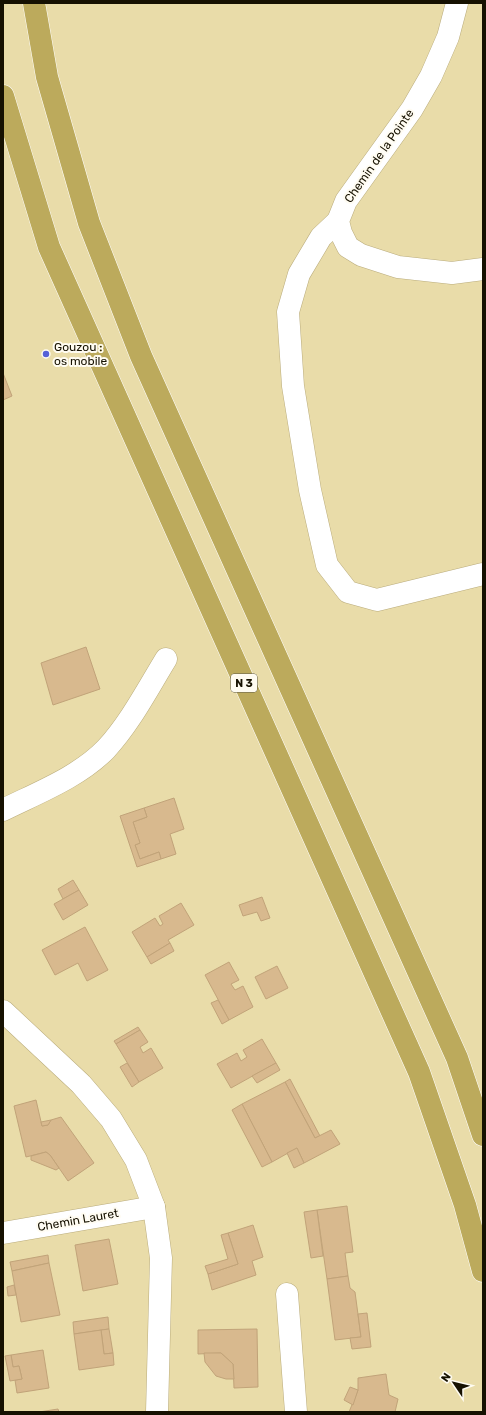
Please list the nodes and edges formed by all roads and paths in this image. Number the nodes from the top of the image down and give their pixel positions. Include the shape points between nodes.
1 (34, 3) edge
2 (457, 3) edge
3 (3, 96) edge
4 (338, 221) junction
5 (483, 269) edge
6 (483, 574) edge
7 (166, 660) dead end
8 (3, 810) edge
9 (3, 1011) edge
10 (483, 1135) edge
11 (154, 1207) junction
12 (3, 1233) edge
13 (483, 1271) edge
14 (287, 1294) dead end
15 (157, 1412) edge
16 (296, 1412) edge

1 - 10 highway via 47,78 89,223 141,356 457,1058
2 - 4 street, Chemin de la Pointe via 448,37 431,76 412,108 346,201
3 - 13 highway, N 3 via 49,247 419,1072 465,1205
4 - 5 street via 348,247 361,255 398,267 452,273
4 - 6 street via 321,237 298,274 288,312 293,386 310,490 326,565 348,592 377,600
7 - 8 street via 128,721 105,749 84,767
9 - 11 street via 80,1084 111,1119 136,1160
11 - 12 street, Chemin Lauret
11 - 15 street via 161,1258
14 - 16 street

